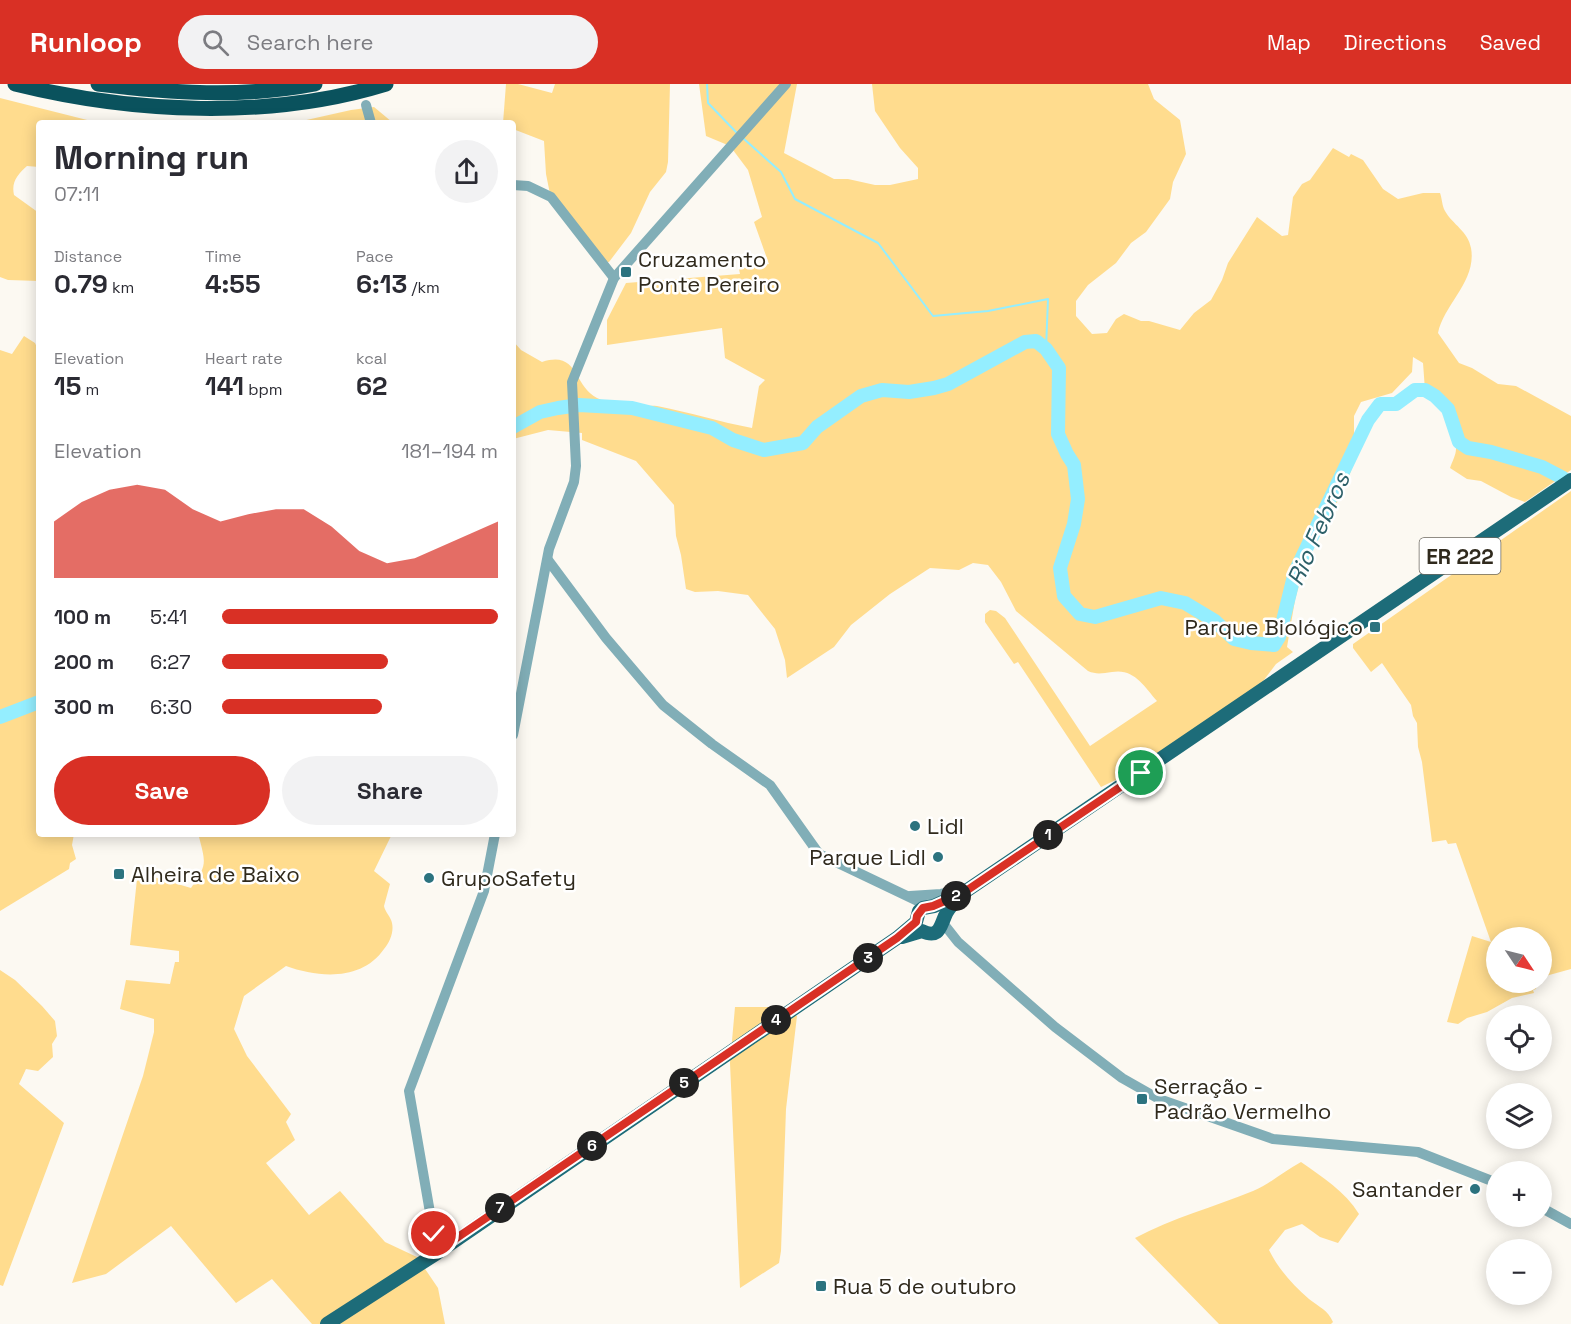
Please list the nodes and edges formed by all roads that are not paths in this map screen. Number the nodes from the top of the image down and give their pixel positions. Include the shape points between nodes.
1 (15, 84) edge
2 (98, 84) edge
3 (315, 84) edge
4 (386, 84) edge
5 (786, 84) edge
6 (366, 105) dead end
7 (370, 120) edge
8 (516, 185) edge
9 (614, 278) junction
10 (1571, 480) edge
11 (548, 560) junction
12 (516, 720) edge
13 (494, 837) edge
14 (967, 890) junction
15 (906, 896) junction
16 (931, 906) junction
17 (918, 923) junction
18 (941, 924) junction
19 (1486, 1179) edge
20 (1552, 1214) edge
21 (1571, 1224) edge
22 (436, 1252) junction
23 (327, 1324) edge

1 - 4 highway via 131,105 224,108 282,104
2 - 3 highway via 233,93
5 - 9 street
6 - 7 street
8 - 9 street via 528,186 551,197
9 - 11 street via 572,382 574,482
10 - 14 main road, ER 222
11 - 12 street
11 - 15 street via 600,631 663,705 770,785 819,854
13 - 22 street via 484,891 409,1091
14 - 15 street
14 - 16 main road, ER 222
14 - 18 main road, ER 222
15 - 16 street
15 - 17 street
16 - 17 main road, ER 222 via 919,911
16 - 18 main road via 938,909
17 - 18 main road, ER 222 via 932,933
17 - 22 main road, ER 222
18 - 19 street via 1055,1027 1122,1078 1159,1099 1273,1139 1419,1152
20 - 21 street
22 - 23 main road, ER 222

